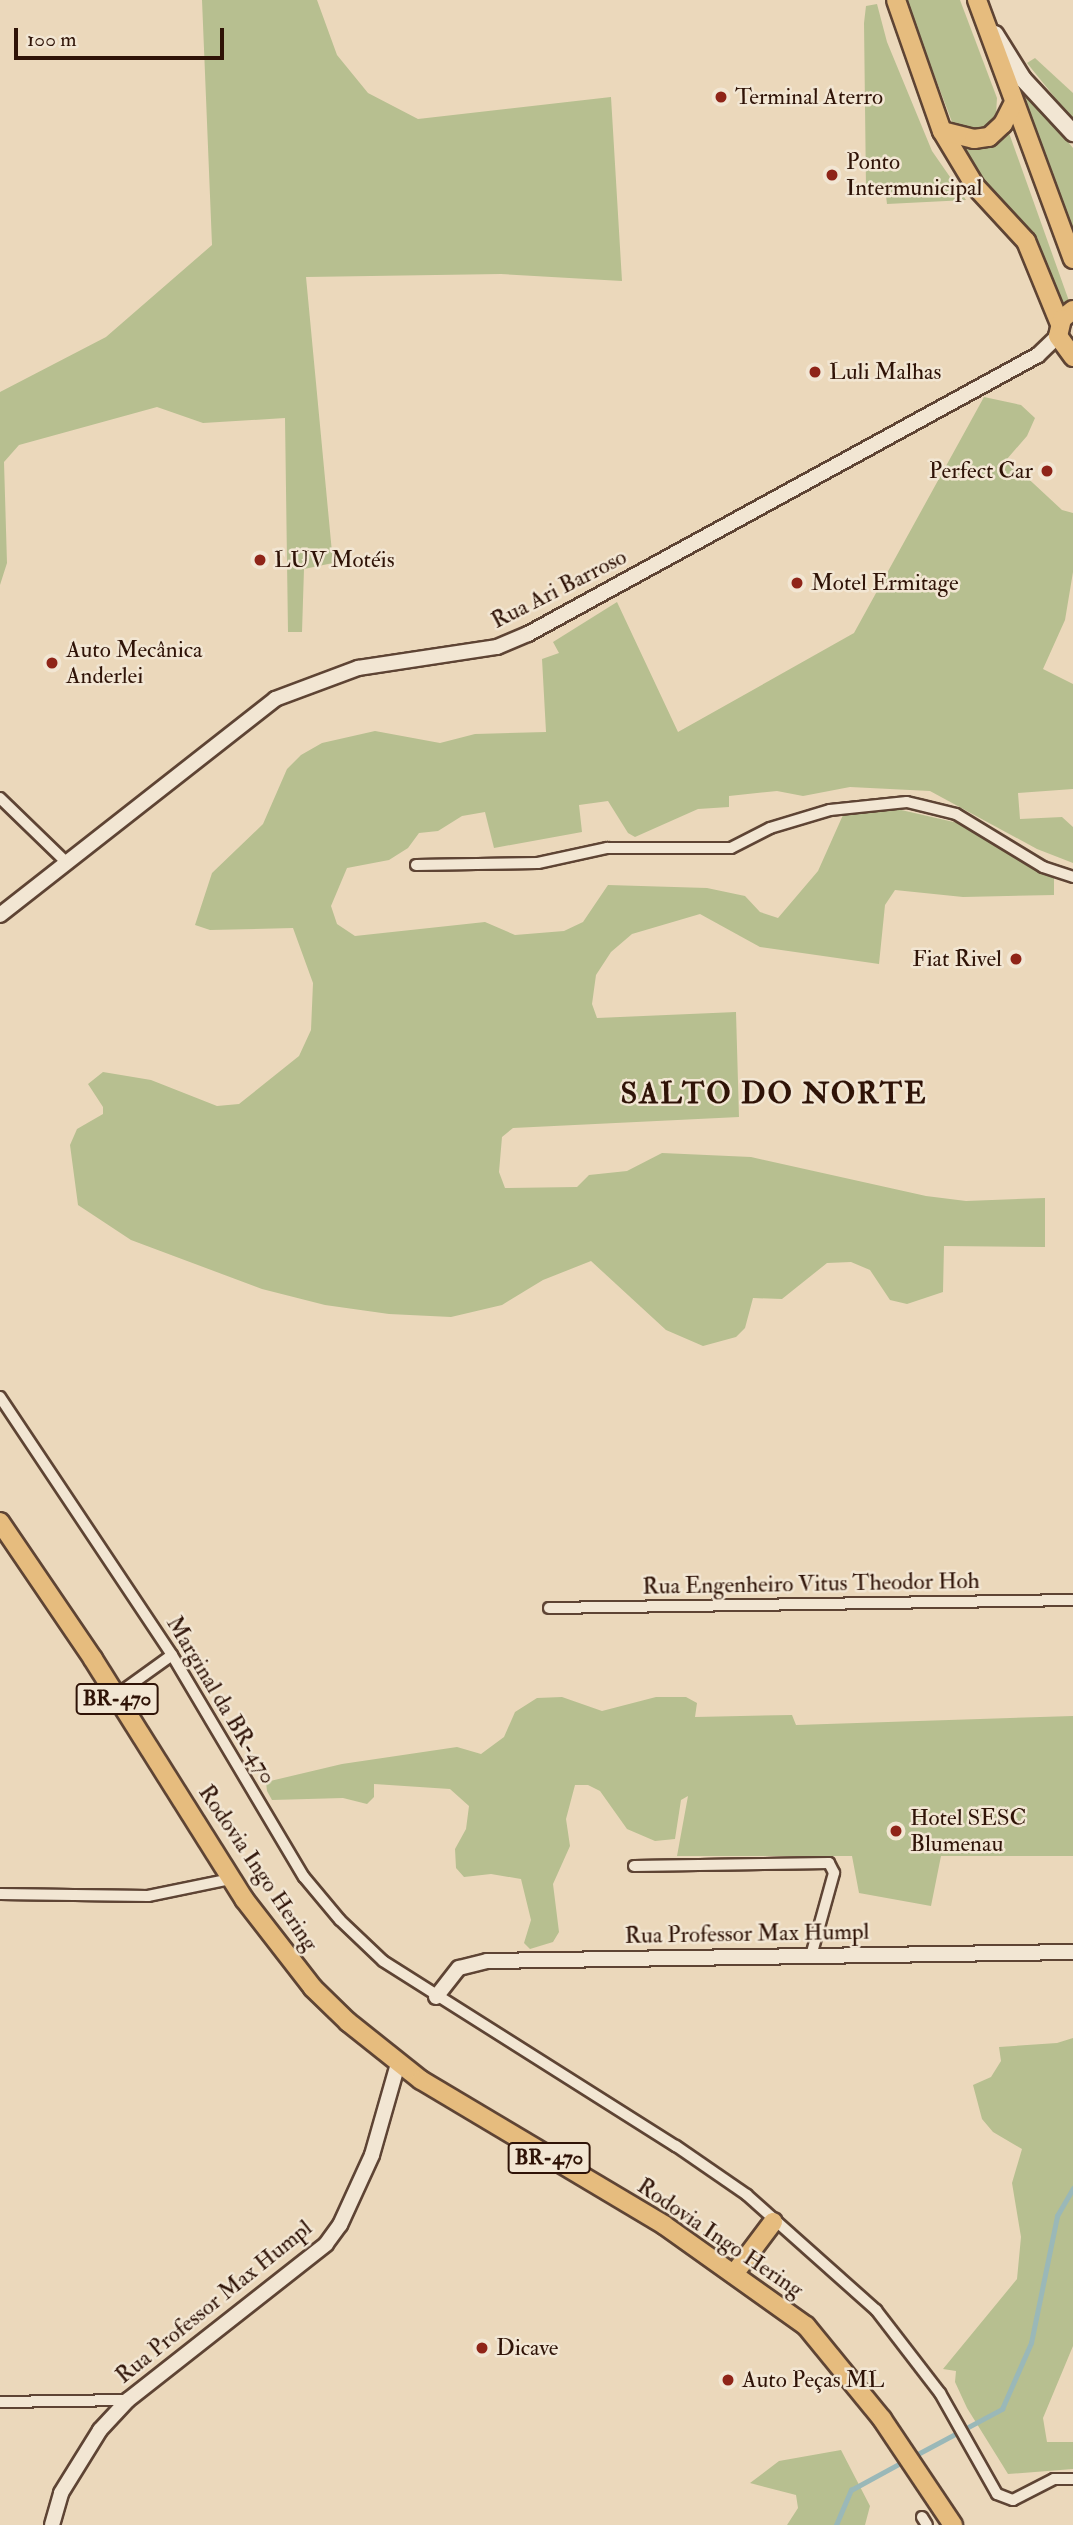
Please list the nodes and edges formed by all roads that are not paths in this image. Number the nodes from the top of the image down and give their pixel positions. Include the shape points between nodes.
1 (896, 0) edge
2 (979, 6) edge
3 (1013, 104) junction
4 (942, 131) junction
5 (1073, 133) edge
6 (1073, 259) edge
7 (1073, 310) edge
8 (1066, 348) edge
9 (0, 797) edge
10 (66, 862) junction
11 (416, 864) dead end
12 (1073, 877) edge
13 (0, 915) edge
14 (0, 1397) edge
15 (0, 1522) edge
16 (1073, 1600) edge
17 (549, 1608) dead end
18 (172, 1655) junction
19 (115, 1696) junction
20 (635, 1866) dead end
21 (231, 1879) junction
22 (0, 1894) edge
23 (1073, 1952) edge
24 (811, 1956) junction
25 (436, 1997) junction
26 (398, 2064) junction
27 (773, 2222) junction
28 (734, 2274) junction
29 (128, 2400) junction
30 (0, 2402) edge
31 (1073, 2479) edge
32 (52, 2525) edge
33 (953, 2525) edge

1 - 4 main road
2 - 3 main road
2 - 5 main road via 1023,79
3 - 4 main road via 1003,124 989,137 974,139
3 - 6 main road
4 - 8 main road via 975,186 1026,241
7 - 8 main road
8 - 10 street, Rua Ari Barroso via 1038,355 528,634 497,647 358,668 275,699
9 - 10 street
10 - 13 street, Rua Ari Barroso
11 - 12 street via 538,863 607,848 731,848 770,828 818,813 907,802 957,814 1043,867
14 - 18 street, Marginal da BR-470
15 - 19 main road, Rodovia Ingo Hering / BR-470
16 - 17 street, Rua Engenheiro Vitus Theodor Hoh
18 - 19 street
18 - 25 street, Marginal da BR-470 via 304,1877 383,1961
19 - 21 main road, Rodovia Ingo Hering / BR-470
20 - 24 street via 829,1863 834,1873
21 - 22 street via 148,1896
21 - 26 main road, Rodovia Ingo Hering / BR-470 via 313,1988
23 - 24 street, Rua Professor Max Humpl
24 - 25 street, Rua Professor Max Humpl via 477,1962 459,1968
25 - 27 street, Marginal da BR-470 via 676,2146 747,2195
26 - 28 main road, Rodovia Ingo Hering / BR-470 via 455,2103 664,2225
26 - 29 street, Rua Professor Max Humpl via 358,2192 326,2244
27 - 28 main road
27 - 31 street, Marginal da BR-470 via 876,2311 940,2393 997,2494 1013,2500 1055,2479
28 - 33 main road, Rodovia Ingo Hering / BR-470 via 806,2326 882,2419
29 - 30 street
29 - 32 street, Rua Professor Max Humpl via 79,2462 61,2493

